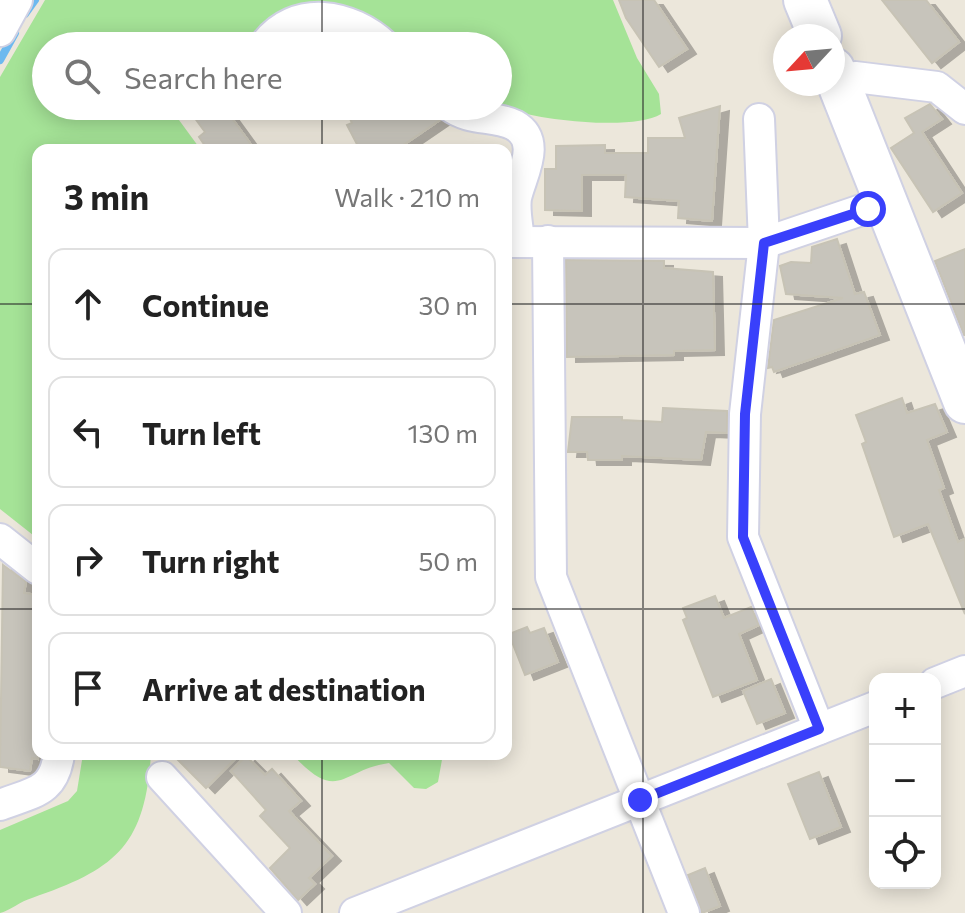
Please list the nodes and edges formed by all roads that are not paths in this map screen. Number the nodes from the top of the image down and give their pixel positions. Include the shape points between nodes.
1 (15, 0) edge
2 (805, 0) edge
3 (815, 24) edge
4 (0, 31) edge
5 (279, 32) edge
6 (367, 32) edge
7 (845, 76) edge
8 (844, 96) edge
9 (965, 109) edge
10 (759, 119) dead end
11 (490, 120) edge
12 (885, 202) junction
13 (524, 242) edge
14 (764, 243) junction
15 (965, 402) edge
16 (0, 539) edge
17 (32, 564) edge
18 (965, 671) edge
19 (941, 681) edge
20 (869, 709) edge
21 (819, 729) junction
22 (58, 760) edge
23 (162, 777) dead end
24 (640, 800) junction
25 (0, 805) edge
26 (286, 913) edge
27 (355, 913) edge
28 (684, 913) edge

1 - 4 street
2 - 3 main road
5 - 6 street via 319,17 357,24
7 - 9 street via 937,87
8 - 12 main road
10 - 14 street
11 - 13 street via 509,123 525,134 530,152 516,201
12 - 14 street
12 - 15 main road
13 - 14 street
13 - 24 street via 551,577
14 - 21 street via 745,414 743,537
16 - 17 street
18 - 19 street
20 - 21 street
21 - 24 street
22 - 25 street via 48,785
23 - 26 street
24 - 27 street
24 - 28 street

